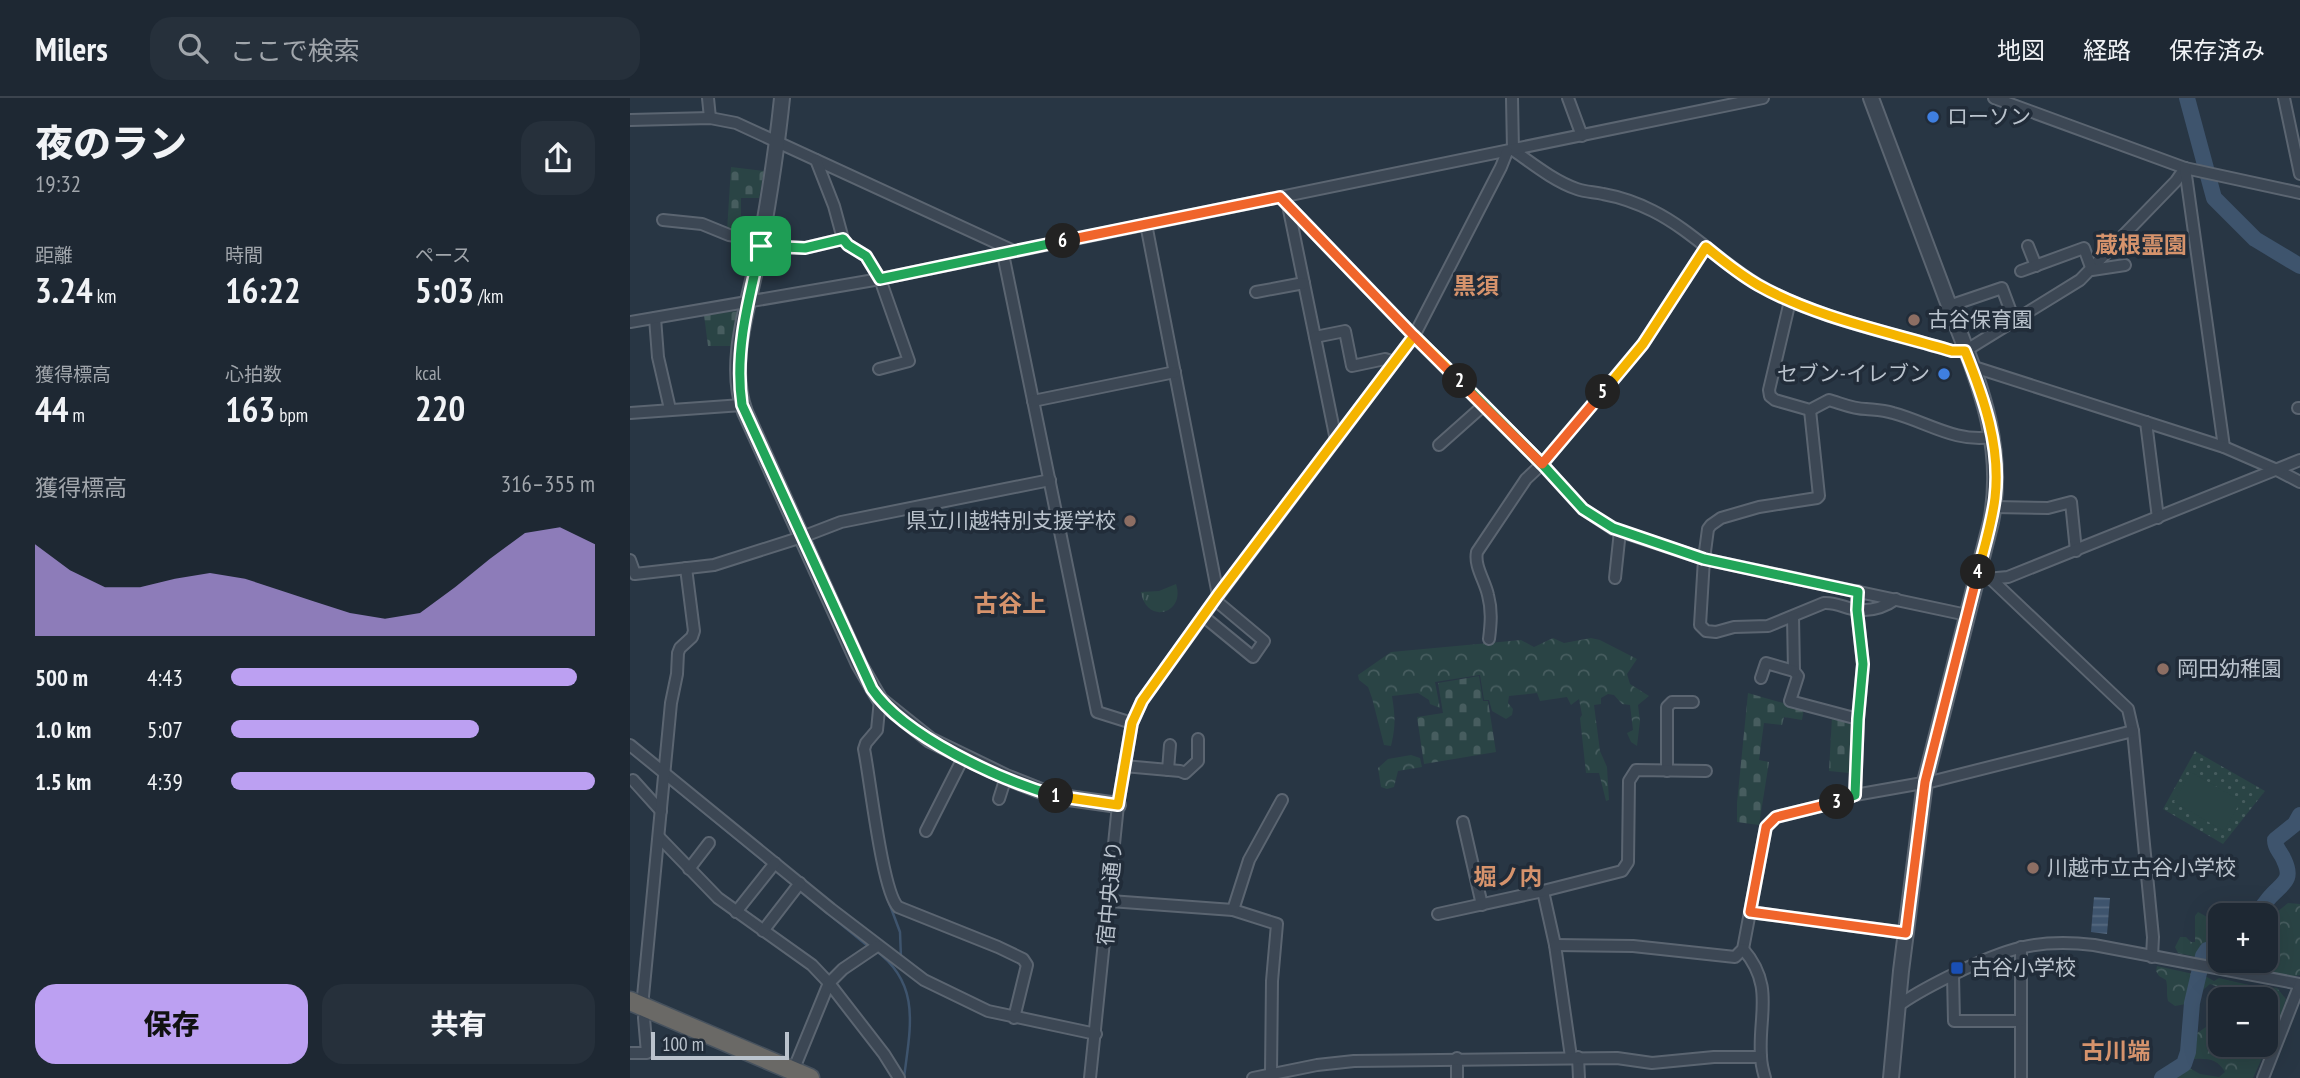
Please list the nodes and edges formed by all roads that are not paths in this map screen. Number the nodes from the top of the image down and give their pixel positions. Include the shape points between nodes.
1 (708, 98) edge
2 (782, 98) edge
3 (1512, 98) edge
4 (1568, 98) edge
5 (1763, 98) edge
6 (1871, 98) edge
7 (1994, 98) edge
8 (2284, 98) edge
9 (710, 118) junction
10 (630, 120) edge
11 (1582, 136) junction
12 (776, 141) junction
13 (1510, 151) junction
14 (816, 160) junction
15 (2185, 168) junction
16 (2300, 174) edge
17 (2300, 193) edge
18 (1284, 201) junction
19 (663, 220) dead end
20 (1146, 224) junction
21 (843, 239) junction
22 (761, 243) junction
23 (2028, 246) dead end
24 (1706, 247) junction
25 (1008, 252) junction
26 (2125, 265) dead end
27 (2036, 266) junction
28 (2092, 270) junction
29 (2021, 271) dead end
30 (880, 279) junction
31 (1304, 283) junction
32 (1256, 292) dead end
33 (1790, 301) junction
34 (748, 302) junction
35 (1949, 306) junction
36 (655, 318) junction
37 (2014, 320) junction
38 (630, 322) edge
39 (1414, 336) junction
40 (1315, 337) junction
41 (1965, 351) junction
42 (1394, 362) junction
43 (1971, 366) junction
44 (880, 369) dead end
45 (1175, 372) junction
46 (1033, 401) junction
47 (742, 405) junction
48 (1484, 405) junction
49 (670, 409) junction
50 (1810, 410) junction
51 (630, 412) edge
52 (2146, 422) junction
53 (1992, 437) junction
54 (1336, 440) junction
55 (1439, 445) dead end
56 (2224, 447) junction
57 (2300, 460) edge
58 (1542, 464) junction
59 (2277, 470) junction
60 (1050, 480) junction
61 (2300, 482) edge
62 (1994, 507) junction
63 (2158, 518) junction
64 (1620, 531) junction
65 (802, 537) junction
66 (2076, 551) junction
67 (1704, 559) junction
68 (630, 560) edge
69 (687, 568) junction
70 (1615, 578) dead end
71 (1984, 579) junction
72 (1858, 592) junction
73 (1217, 597) junction
74 (1896, 599) junction
75 (1857, 610) junction
76 (1203, 615) junction
77 (1967, 615) junction
78 (1793, 617) junction
79 (1489, 639) dead end
80 (1794, 671) junction
81 (1761, 678) dead end
82 (880, 700) junction
83 (1693, 702) dead end
84 (1858, 719) junction
85 (1132, 723) junction
86 (2133, 731) junction
87 (1198, 739) dead end
88 (1170, 745) dead end
89 (630, 746) edge
90 (963, 758) junction
91 (1124, 766) junction
92 (1168, 770) junction
93 (1667, 771) junction
94 (1706, 771) dead end
95 (665, 775) junction
96 (1006, 778) junction
97 (633, 780) dead end
98 (1925, 782) junction
99 (1855, 795) junction
100 (999, 799) dead end
101 (1282, 800) dead end
102 (1118, 805) junction
103 (661, 811) junction
104 (1464, 822) dead end
105 (926, 831) dead end
106 (659, 837) junction
107 (709, 844) dead end
108 (773, 866) junction
109 (689, 869) junction
110 (797, 886) junction
111 (1543, 891) junction
112 (1110, 901) junction
113 (1482, 905) junction
114 (1233, 910) junction
115 (736, 912) junction
116 (1750, 912) junction
117 (1438, 914) dead end
118 (763, 931) junction
119 (1906, 933) junction
120 (1555, 945) junction
121 (877, 946) junction
122 (2021, 947) junction
123 (1743, 949) junction
124 (2152, 957) junction
125 (1954, 975) junction
126 (829, 983) junction
127 (2300, 984) edge
128 (1898, 1006) junction
129 (637, 1010) edge
130 (1014, 1018) junction
131 (2021, 1021) junction
132 (1096, 1034) junction
133 (630, 1053) edge
134 (1761, 1057) junction
135 (1457, 1058) junction
136 (1574, 1058) junction
137 (1317, 1065) junction
138 (1271, 1073) junction
139 (787, 1074) edge
140 (810, 1078) edge
141 (899, 1078) edge
142 (1090, 1078) edge
143 (1253, 1078) edge
144 (1317, 1078) edge
145 (1457, 1078) edge
146 (1579, 1078) edge
147 (1765, 1078) edge
148 (1891, 1078) edge
149 (2021, 1078) edge
150 (2263, 1078) edge

1 - 9 street
2 - 12 street
3 - 13 street
4 - 11 street
5 - 11 street
6 - 35 street
7 - 15 street
8 - 16 street
9 - 10 street
9 - 12 street via 736,123
11 - 13 street
12 - 14 street
12 - 22 street
13 - 18 street
13 - 24 street via 1564,184 1654,211
13 - 39 street, 宿中央通り
14 - 21 street
14 - 25 street
15 - 17 street
15 - 28 street
15 - 56 street
18 - 20 street
18 - 31 street
18 - 39 street
19 - 22 street via 702,224
20 - 25 street
20 - 45 street
21 - 22 street via 805,248
21 - 30 street via 866,256
22 - 34 street
23 - 27 street
24 - 33 street via 1758,285
24 - 58 street via 1643,344
25 - 30 street
25 - 46 street
26 - 28 street
27 - 28 street via 2084,248
27 - 29 street
28 - 37 street
30 - 34 street
30 - 44 street via 909,361
31 - 32 street
31 - 40 street
33 - 41 street via 1952,351
33 - 50 street via 1770,396
34 - 36 street
34 - 47 street via 739,369
35 - 37 street via 2002,288
35 - 41 street
36 - 38 street
36 - 49 street
37 - 41 street
39 - 42 street, 宿中央通り
39 - 48 street
40 - 42 street via 1345,331 1352,366 1385,359
40 - 54 street
41 - 43 street
42 - 54 street, 宿中央通り
43 - 52 street
43 - 53 street
45 - 46 street
45 - 73 street
46 - 60 street
47 - 49 street
47 - 65 street
48 - 55 street
48 - 58 street
49 - 51 street
50 - 53 street via 1829,400 1913,418 1962,438
50 - 67 street via 1819,496 1715,520 1708,529
52 - 56 street
52 - 63 street
53 - 62 street
54 - 73 street, 宿中央通り
56 - 59 street
57 - 59 street
58 - 64 street via 1583,509
58 - 79 street via 1526,479 1477,552 1492,617
59 - 61 street
59 - 63 street
60 - 65 street via 841,522
60 - 85 street via 1097,712
62 - 66 street via 2048,508 2071,502
62 - 71 street
63 - 66 street
64 - 67 street
64 - 70 street
65 - 69 street via 714,565
65 - 82 street
66 - 71 street via 2008,577
67 - 72 street
67 - 78 street via 1700,625 1706,631 1768,626
68 - 69 street via 635,574
69 - 95 street via 694,631 678,653
71 - 77 street
71 - 86 street via 2128,709
72 - 74 street
72 - 75 street
73 - 76 street, 宿中央通り
73 - 76 street via 1264,641 1253,657
74 - 75 street via 1886,606
74 - 77 street
75 - 78 street via 1824,603
75 - 84 street via 1863,664
76 - 85 street, 宿中央通り via 1142,701
77 - 98 street
78 - 80 street
80 - 81 street via 1766,663
80 - 84 street via 1798,676 1790,701
82 - 90 street via 930,740
82 - 130 street via 877,730 864,749 893,902 1023,959 1027,965
83 - 93 street via 1672,702 1667,707
84 - 99 street
85 - 91 street, 宿中央通り
86 - 98 street
86 - 124 street
87 - 92 street via 1198,761 1185,773
88 - 92 street
89 - 95 street
90 - 96 street
90 - 105 street
91 - 92 street
91 - 102 street, 宿中央通り
93 - 94 street
93 - 111 street via 1636,770 1629,781 1628,862 1622,871
95 - 103 street
95 - 108 street
96 - 100 street
96 - 102 street via 1054,796
97 - 103 street
98 - 99 street
98 - 119 street
99 - 116 street via 1776,817 1766,827
101 - 114 street via 1249,860
102 - 112 street, 宿中央通り
103 - 106 street
104 - 113 street
106 - 109 street
106 - 129 street
107 - 109 street
108 - 110 street
108 - 115 street
109 - 115 street
110 - 118 street
110 - 121 street
111 - 113 street
111 - 120 street
112 - 114 street
112 - 132 street, 宿中央通り
113 - 117 street
114 - 138 street via 1277,924
115 - 118 street
116 - 119 street
116 - 123 street
118 - 126 street via 812,965
119 - 128 street
120 - 123 street via 1633,946 1735,957
120 - 136 street
121 - 126 street
121 - 130 street via 924,980 988,1011
122 - 124 street via 2070,942
122 - 125 street via 2002,951
122 - 131 street
123 - 134 street via 1753,960 1764,997
124 - 127 street
125 - 128 street
125 - 131 street via 1954,1021
126 - 139 street
126 - 141 street
127 - 150 street
128 - 148 street
129 - 133 street via 647,1053
129 - 139 highway
130 - 132 street
131 - 149 street
132 - 142 street, 宿中央通り
134 - 136 street via 1652,1063
134 - 147 street
135 - 136 street
135 - 137 street
135 - 145 street
136 - 146 street
137 - 138 street
137 - 144 street
138 - 143 street
139 - 140 highway

